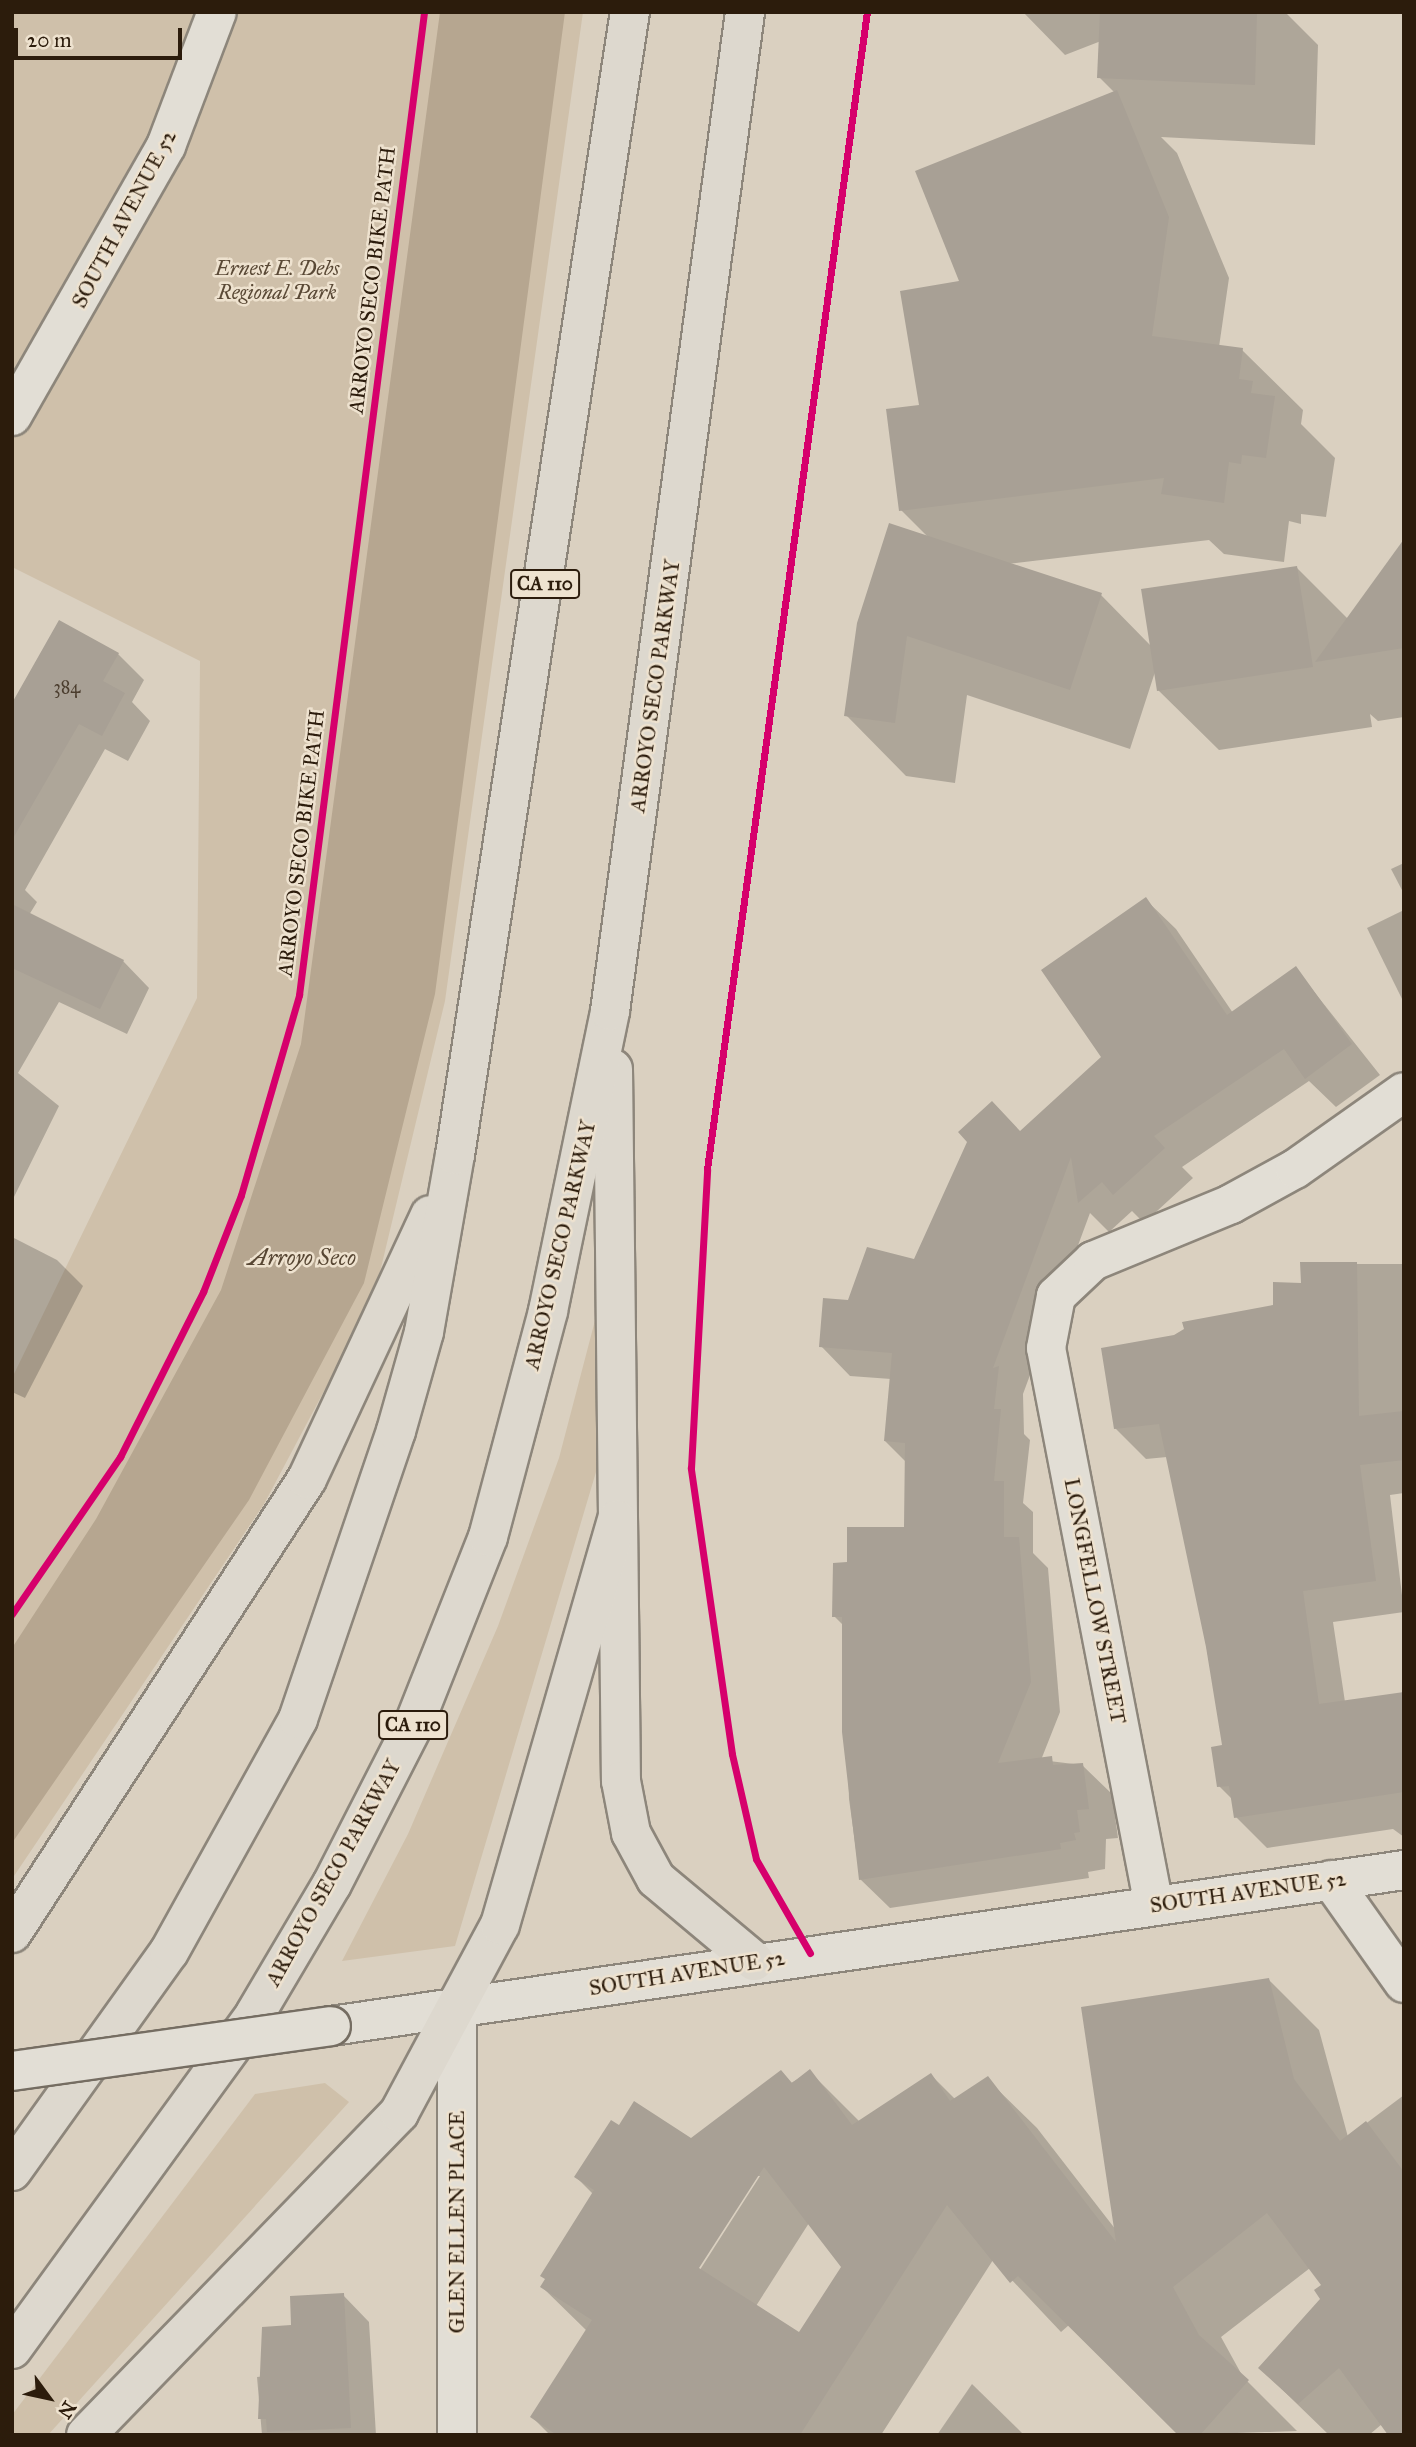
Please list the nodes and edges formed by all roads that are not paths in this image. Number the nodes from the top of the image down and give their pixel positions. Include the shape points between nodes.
1 (217, 12) edge
2 (630, 12) edge
3 (745, 12) edge
4 (12, 416) edge
5 (610, 1011) junction
6 (1404, 1092) edge
7 (455, 1155) junction
8 (617, 1520) junction
9 (1404, 1870) edge
10 (1331, 1880) junction
11 (1154, 1906) junction
12 (12, 1933) edge
13 (754, 1961) junction
14 (1404, 1983) edge
15 (457, 2010) junction
16 (12, 2071) edge
17 (12, 2171) edge
18 (12, 2349) edge
19 (86, 2435) edge
20 (457, 2435) edge

1 - 4 street, SOUTH AVENUE 52 via 166,146
2 - 7 highway, CA 110
3 - 5 highway, ARROYO SECO PARKWAY / CA 110
5 - 8 highway via 619,1220
5 - 18 highway, ARROYO SECO PARKWAY / CA 110 via 548,1311 488,1537 414,1724 332,1884 256,2014
6 - 11 street, LONGFELLOW STREET via 1295,1170 1231,1205 1093,1261 1056,1296 1046,1348
7 - 12 highway via 307,1479
7 - 17 highway, CA 110 via 424,1332 298,1719 169,1952
8 - 13 highway via 621,1781 631,1833 656,1878
8 - 15 highway via 500,1925
9 - 10 street, SOUTH AVENUE 52
10 - 11 street, SOUTH AVENUE 52
10 - 14 street
11 - 13 street, SOUTH AVENUE 52
13 - 15 street, SOUTH AVENUE 52
15 - 16 street, SOUTH AVENUE 52, bridge
15 - 19 highway via 399,2113
15 - 20 street, GLEN ELLEN PLACE

